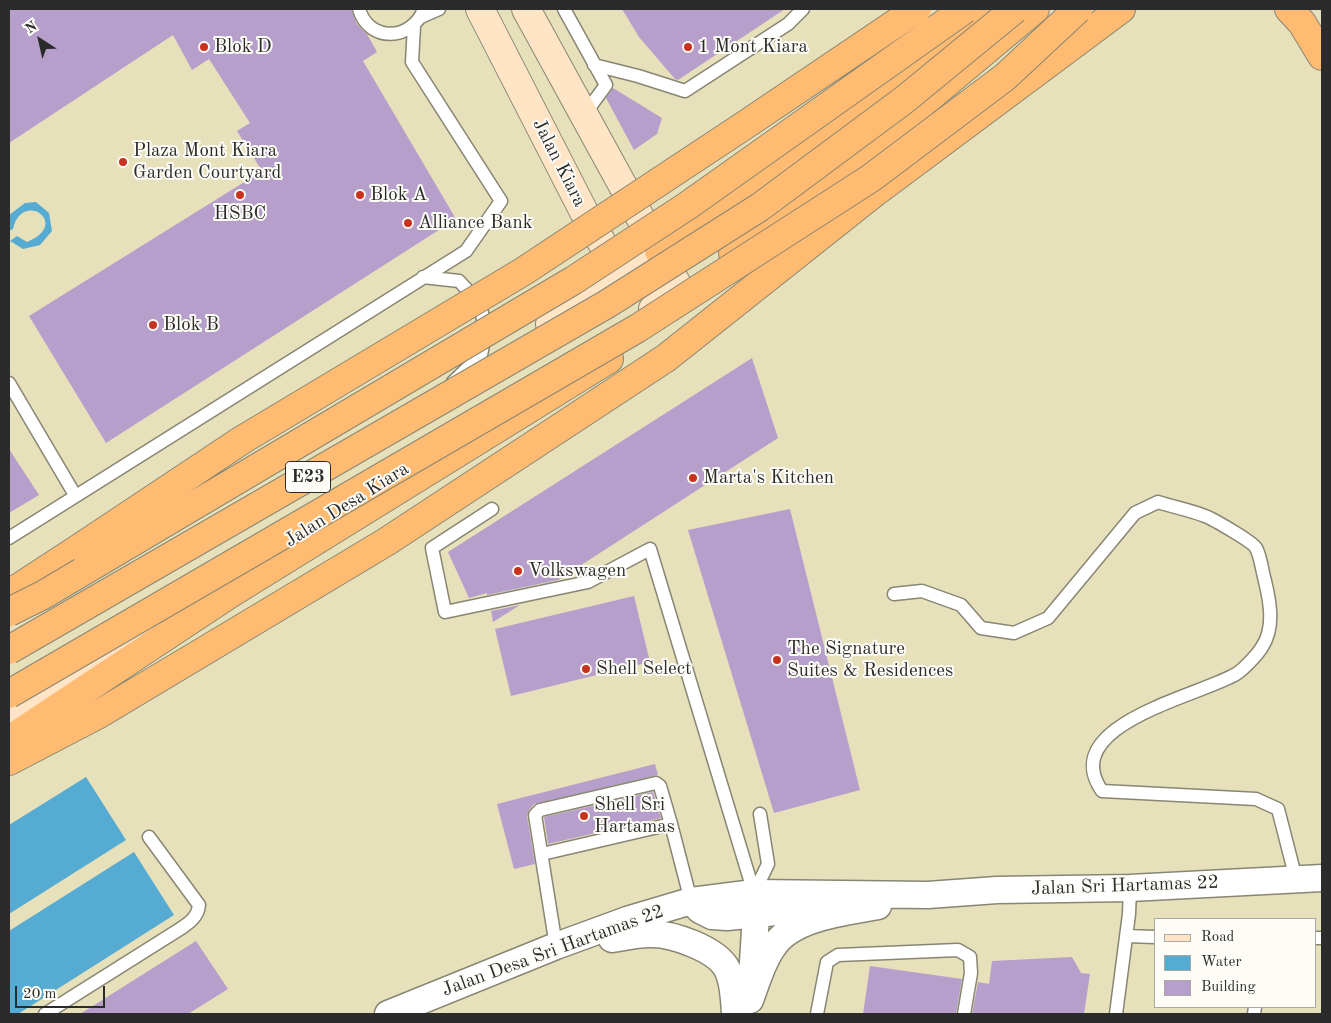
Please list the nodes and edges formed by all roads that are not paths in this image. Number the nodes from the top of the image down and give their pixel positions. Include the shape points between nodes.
1 (360, 9) edge
2 (440, 9) edge
3 (480, 9) edge
4 (526, 9) edge
5 (564, 9) edge
6 (803, 9) edge
7 (917, 9) edge
8 (965, 9) edge
9 (984, 9) edge
10 (1015, 9) edge
11 (1034, 9) edge
12 (1080, 9) edge
13 (1121, 9) edge
14 (1289, 9) edge
15 (420, 17) edge
16 (1322, 56) edge
17 (594, 65) junction
18 (583, 116) junction
19 (659, 251) junction
20 (622, 276) junction
21 (424, 277) junction
22 (680, 290) junction
23 (644, 315) junction
24 (9, 383) edge
25 (432, 403) junction
26 (75, 495) junction
27 (492, 509) dead end
28 (9, 538) edge
29 (9, 594) edge
30 (894, 594) dead end
31 (9, 612) edge
32 (9, 650) edge
33 (9, 663) edge
34 (9, 694) edge
35 (9, 710) edge
36 (9, 740) edge
37 (9, 761) edge
38 (760, 814) dead end
39 (671, 824) junction
40 (149, 837) dead end
41 (542, 854) junction
42 (1322, 878) edge
43 (1296, 879) junction
44 (1130, 888) junction
45 (928, 895) junction
46 (691, 901) junction
47 (755, 904) junction
48 (1126, 936) junction
49 (1154, 937) edge
50 (556, 946) junction
51 (744, 1009) edge
52 (45, 1014) edge
53 (388, 1014) edge
54 (817, 1014) edge
55 (964, 1014) edge
56 (1116, 1014) edge

1 - 15 lane via 366,22 384,33 405,31
2 - 15 lane
3 - 20 main road, Jalan Kiara via 584,212
4 - 18 main road
5 - 17 lane
6 - 17 lane via 788,24 685,92
7 - 29 highway, bridge via 524,271 242,440
8 - 31 highway, bridge via 695,200 574,280 52,590
9 - 19 highway via 914,70 797,163
10 - 32 highway, E23, bridge via 904,100 760,207 608,304
11 - 22 highway via 756,237
12 - 34 highway, bridge via 1005,77 871,178 638,328
12 - 36 highway, bridge via 1037,37 802,229 690,310 230,593
13 - 37 highway via 874,193 666,358 386,542 99,714
14 - 16 highway via 1302,22
15 - 21 lane via 412,62 500,201 466,251
17 - 18 lane via 606,85
18 - 19 main road
19 - 20 main road, Jalan Desa Kiara
19 - 22 main road
20 - 23 main road, Jalan Kiara
20 - 25 main road, Jalan Desa Kiara
21 - 25 lane via 459,282 472,295 482,313 485,335 480,355
21 - 26 lane
22 - 23 main road, Jalan Desa Kiara
23 - 35 main road, Jalan Desa Kiara via 596,349 364,495 123,644
24 - 26 lane
25 - 33 main road, Jalan Desa Kiara via 378,440
26 - 28 lane
27 - 47 lane via 432,548 445,612 588,582 650,548
30 - 43 lane via 922,591 961,605 981,628 1014,633 1048,618 1135,513 1158,502 1206,516 1244,538 1256,547 1268,596 1270,628 1262,647 1237,674 1150,710 1112,731 1095,750 1092,769 1102,791 1256,799 1278,809
38 - 47 lane via 768,864
39 - 41 lane
39 - 41 lane via 660,786 656,783 617,792 540,810 535,815
39 - 46 lane
40 - 52 lane via 199,905 198,910 192,920 180,929
41 - 50 lane
42 - 43 street, Jalan Sri Hartamas 22
43 - 44 street, Jalan Sri Hartamas 22
44 - 45 street, Jalan Sri Hartamas 22 via 997,890
44 - 48 lane
45 - 47 street, Jalan Sri Hartamas 22
45 - 51 street, Jalan Sri Hartamas 22 via 818,918 788,931 773,945
46 - 47 street, Jalan Desa Sri Hartamas 22
46 - 50 street, Jalan Desa Sri Hartamas 22
47 - 51 street
48 - 49 lane
48 - 56 lane
50 - 51 street via 651,933 684,939 712,954 727,968 734,993
50 - 53 street, Jalan Desa Sri Hartamas 22
54 - 55 lane via 827,962 838,955 958,950 970,957 971,973

